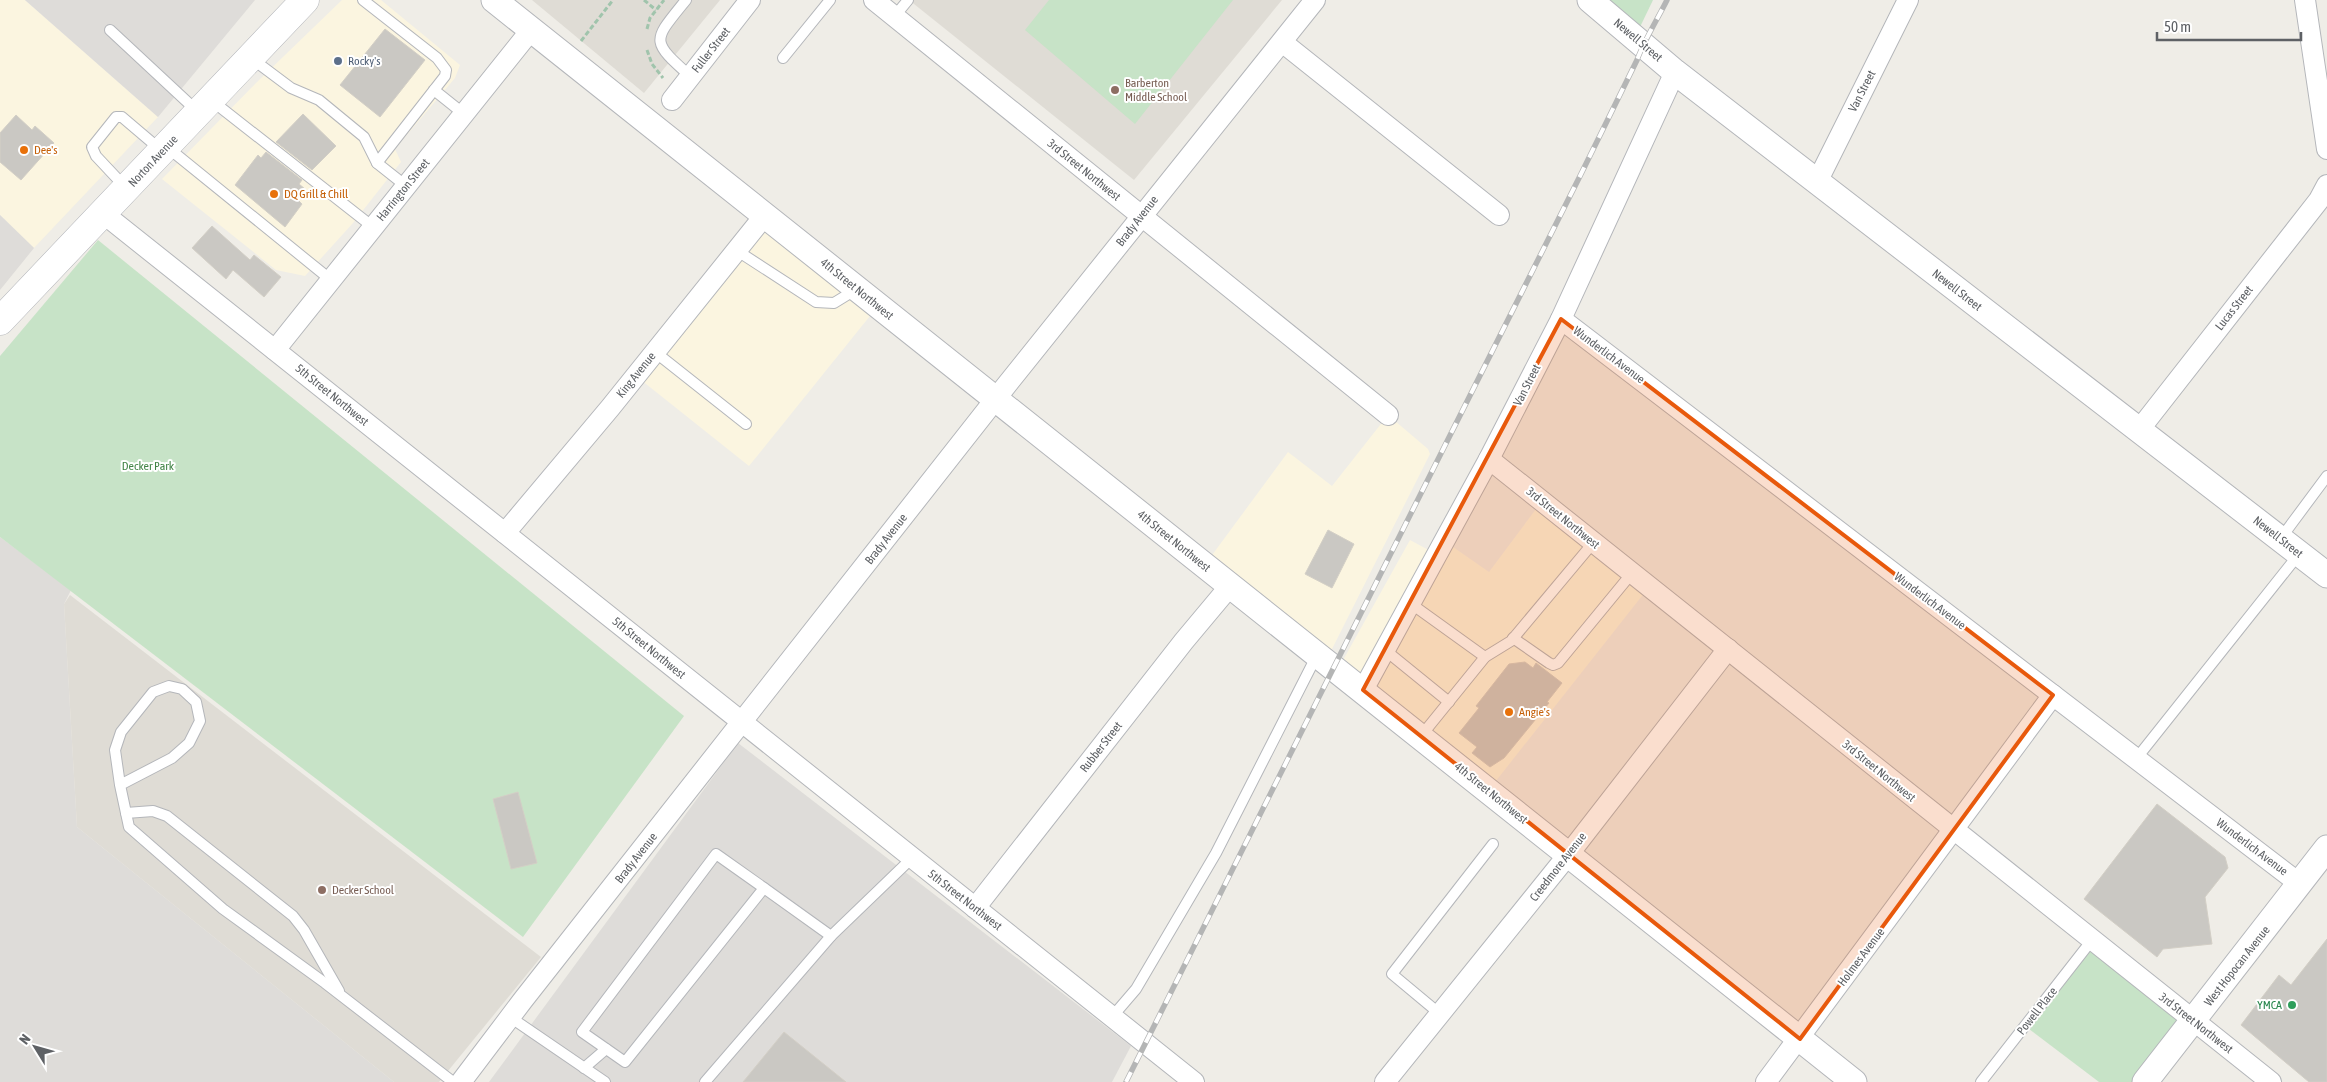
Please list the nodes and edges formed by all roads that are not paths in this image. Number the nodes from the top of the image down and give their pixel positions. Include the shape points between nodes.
1 (363, 0) edge
2 (494, 0) edge
3 (686, 0) edge
4 (750, 0) edge
5 (830, 0) edge
6 (874, 0) edge
7 (908, 0) edge
8 (1315, 0) edge
9 (1590, 0) edge
10 (1908, 0) edge
11 (2305, 0) edge
12 (302, 1) edge
13 (894, 17) junction
14 (110, 30) dead end
15 (531, 30) junction
16 (1282, 42) junction
17 (250, 57) junction
18 (783, 58) dead end
19 (1675, 72) junction
20 (691, 77) junction
21 (434, 90) junction
22 (672, 100) dead end
23 (205, 106) junction
24 (464, 114) junction
25 (164, 149) junction
26 (2327, 149) edge
27 (376, 163) junction
28 (1817, 182) junction
29 (2327, 184) edge
30 (406, 186) junction
31 (127, 189) junction
32 (104, 214) junction
33 (764, 215) junction
34 (1499, 215) dead end
35 (1141, 216) junction
36 (373, 227) junction
37 (736, 250) junction
38 (331, 280) junction
39 (854, 286) junction
40 (1561, 319) junction
41 (0, 322) edge
42 (275, 350) junction
43 (655, 352) junction
44 (995, 400) junction
45 (1388, 416) dead end
46 (746, 424) dead end
47 (2139, 430) junction
48 (1489, 459) junction
49 (2327, 476) edge
50 (505, 533) junction
51 (1593, 542) junction
52 (2290, 546) junction
53 (1632, 573) junction
54 (2327, 575) edge
55 (1230, 586) junction
56 (1410, 603) junction
57 (1513, 638) junction
58 (1728, 649) junction
59 (1384, 650) junction
60 (1317, 655) junction
61 (1485, 658) junction
62 (1363, 690) junction
63 (2053, 695) junction
64 (1449, 702) junction
65 (742, 723) junction
66 (1420, 737) junction
67 (2136, 759) junction
68 (120, 785) junction
69 (126, 813) junction
70 (1954, 831) junction
71 (1493, 844) dead end
72 (2327, 848) edge
73 (1568, 855) junction
74 (912, 858) junction
75 (2300, 884) junction
76 (764, 888) junction
77 (975, 908) junction
78 (831, 936) junction
79 (2092, 940) junction
80 (342, 997) junction
81 (1440, 1014) junction
82 (510, 1017) junction
83 (1112, 1017) junction
84 (2193, 1022) junction
85 (1800, 1039) junction
86 (606, 1049) junction
87 (584, 1068) junction
88 (453, 1082) edge
89 (461, 1082) edge
90 (605, 1082) edge
91 (705, 1082) edge
92 (1194, 1082) edge
93 (1385, 1082) edge
94 (1766, 1082) edge
95 (1854, 1082) edge
96 (1981, 1082) edge
97 (2145, 1082) edge
98 (2271, 1082) edge

1 - 21 lane via 437,58 446,70
2 - 15 street, 4th Street Northwest
3 - 20 lane via 662,30 660,41 663,52
4 - 20 street, Fuller Street
5 - 18 lane
6 - 13 street, 3rd Street Northwest
7 - 13 lane
8 - 16 street, Brady Avenue
9 - 19 street, Newell Street
10 - 28 street, Van Street
11 - 26 street
12 - 17 main road, Norton Avenue
13 - 35 street, 3rd Street Northwest
14 - 23 lane
15 - 24 street, Harrington Street
15 - 33 street, 4th Street Northwest
16 - 34 street
16 - 35 street, Brady Avenue
17 - 23 main road, Norton Avenue
17 - 27 lane via 291,88 319,100 364,137
19 - 28 street, Newell Street
19 - 40 street, Van Street
20 - 22 street, Fuller Street
21 - 24 lane
21 - 27 lane
23 - 25 main road, Norton Avenue
23 - 36 lane
24 - 30 street, Harrington Street
25 - 31 main road, Norton Avenue
25 - 31 lane via 122,117 116,117 92,147 96,156
25 - 38 lane
27 - 30 lane
28 - 47 street, Newell Street
29 - 47 street, Lucas Street via 2319,200
30 - 36 street, Harrington Street
31 - 32 main road, Norton Avenue
32 - 41 main road, Norton Avenue
32 - 42 street, 5th Street Northwest
33 - 37 street, King Avenue
33 - 39 street, 4th Street Northwest
35 - 44 street, Brady Avenue
35 - 45 street, 3rd Street Northwest
36 - 38 street, Harrington Street
37 - 39 lane via 816,302 834,303
37 - 43 street, King Avenue
38 - 42 street, Harrington Street
39 - 44 street, 4th Street Northwest
40 - 48 street, Van Street
40 - 63 street, Wunderlich Avenue
42 - 50 street, 5th Street Northwest
43 - 46 lane
43 - 50 street, King Avenue
44 - 55 street, 4th Street Northwest
44 - 65 street, Brady Avenue
47 - 52 street, Newell Street
48 - 51 street, 3rd Street Northwest
48 - 56 street, Van Street
49 - 52 lane
50 - 65 street, 5th Street Northwest
51 - 53 street, 3rd Street Northwest
51 - 57 lane
52 - 54 street, Newell Street
52 - 67 lane
53 - 57 lane via 1558,663 1549,664
53 - 58 street, 3rd Street Northwest
55 - 60 street, 4th Street Northwest
55 - 77 street, Rubber Street
56 - 59 street, Van Street
56 - 61 lane
57 - 61 lane
58 - 70 street, 3rd Street Northwest
58 - 73 street, Creedmore Avenue
59 - 62 street, Van Street
59 - 64 lane
60 - 62 street, 4th Street Northwest
60 - 83 lane via 1216,853 1136,989
61 - 64 lane
62 - 66 street, 4th Street Northwest
63 - 67 street, Wunderlich Avenue
63 - 70 street, Holmes Avenue
64 - 66 lane
65 - 74 street, 5th Street Northwest
65 - 82 street, Brady Avenue
66 - 73 street, 4th Street Northwest
67 - 75 street, Wunderlich Avenue
68 - 68 lane via 115,750 121,732 153,692 169,686 182,690 196,702 200,721 189,743 172,758
68 - 69 lane
69 - 80 lane via 129,827 158,854 223,909
69 - 80 lane via 153,811 167,816 281,906 304,930
70 - 79 street, 3rd Street Northwest
70 - 85 street, Holmes Avenue
71 - 81 lane via 1392,974
72 - 75 street, West Hopocan Avenue
73 - 81 street, Creedmore Avenue
73 - 85 street, 4th Street Northwest
74 - 77 street, 5th Street Northwest
74 - 78 lane
75 - 84 street, West Hopocan Avenue
76 - 78 lane
76 - 86 lane via 625,1062
76 - 86 lane via 716,854 582,1032
77 - 83 street, 5th Street Northwest
78 - 91 lane
79 - 84 street, 3rd Street Northwest
79 - 96 lane, Powell Place
80 - 88 lane
81 - 93 street, Creedmore Avenue
82 - 87 lane
82 - 89 street, Brady Avenue
83 - 92 street, 5th Street Northwest
84 - 97 street, West Hopocan Avenue
84 - 98 street, 3rd Street Northwest
85 - 94 street, Holmes Avenue
85 - 95 street, 4th Street Northwest
86 - 87 lane
87 - 90 lane

